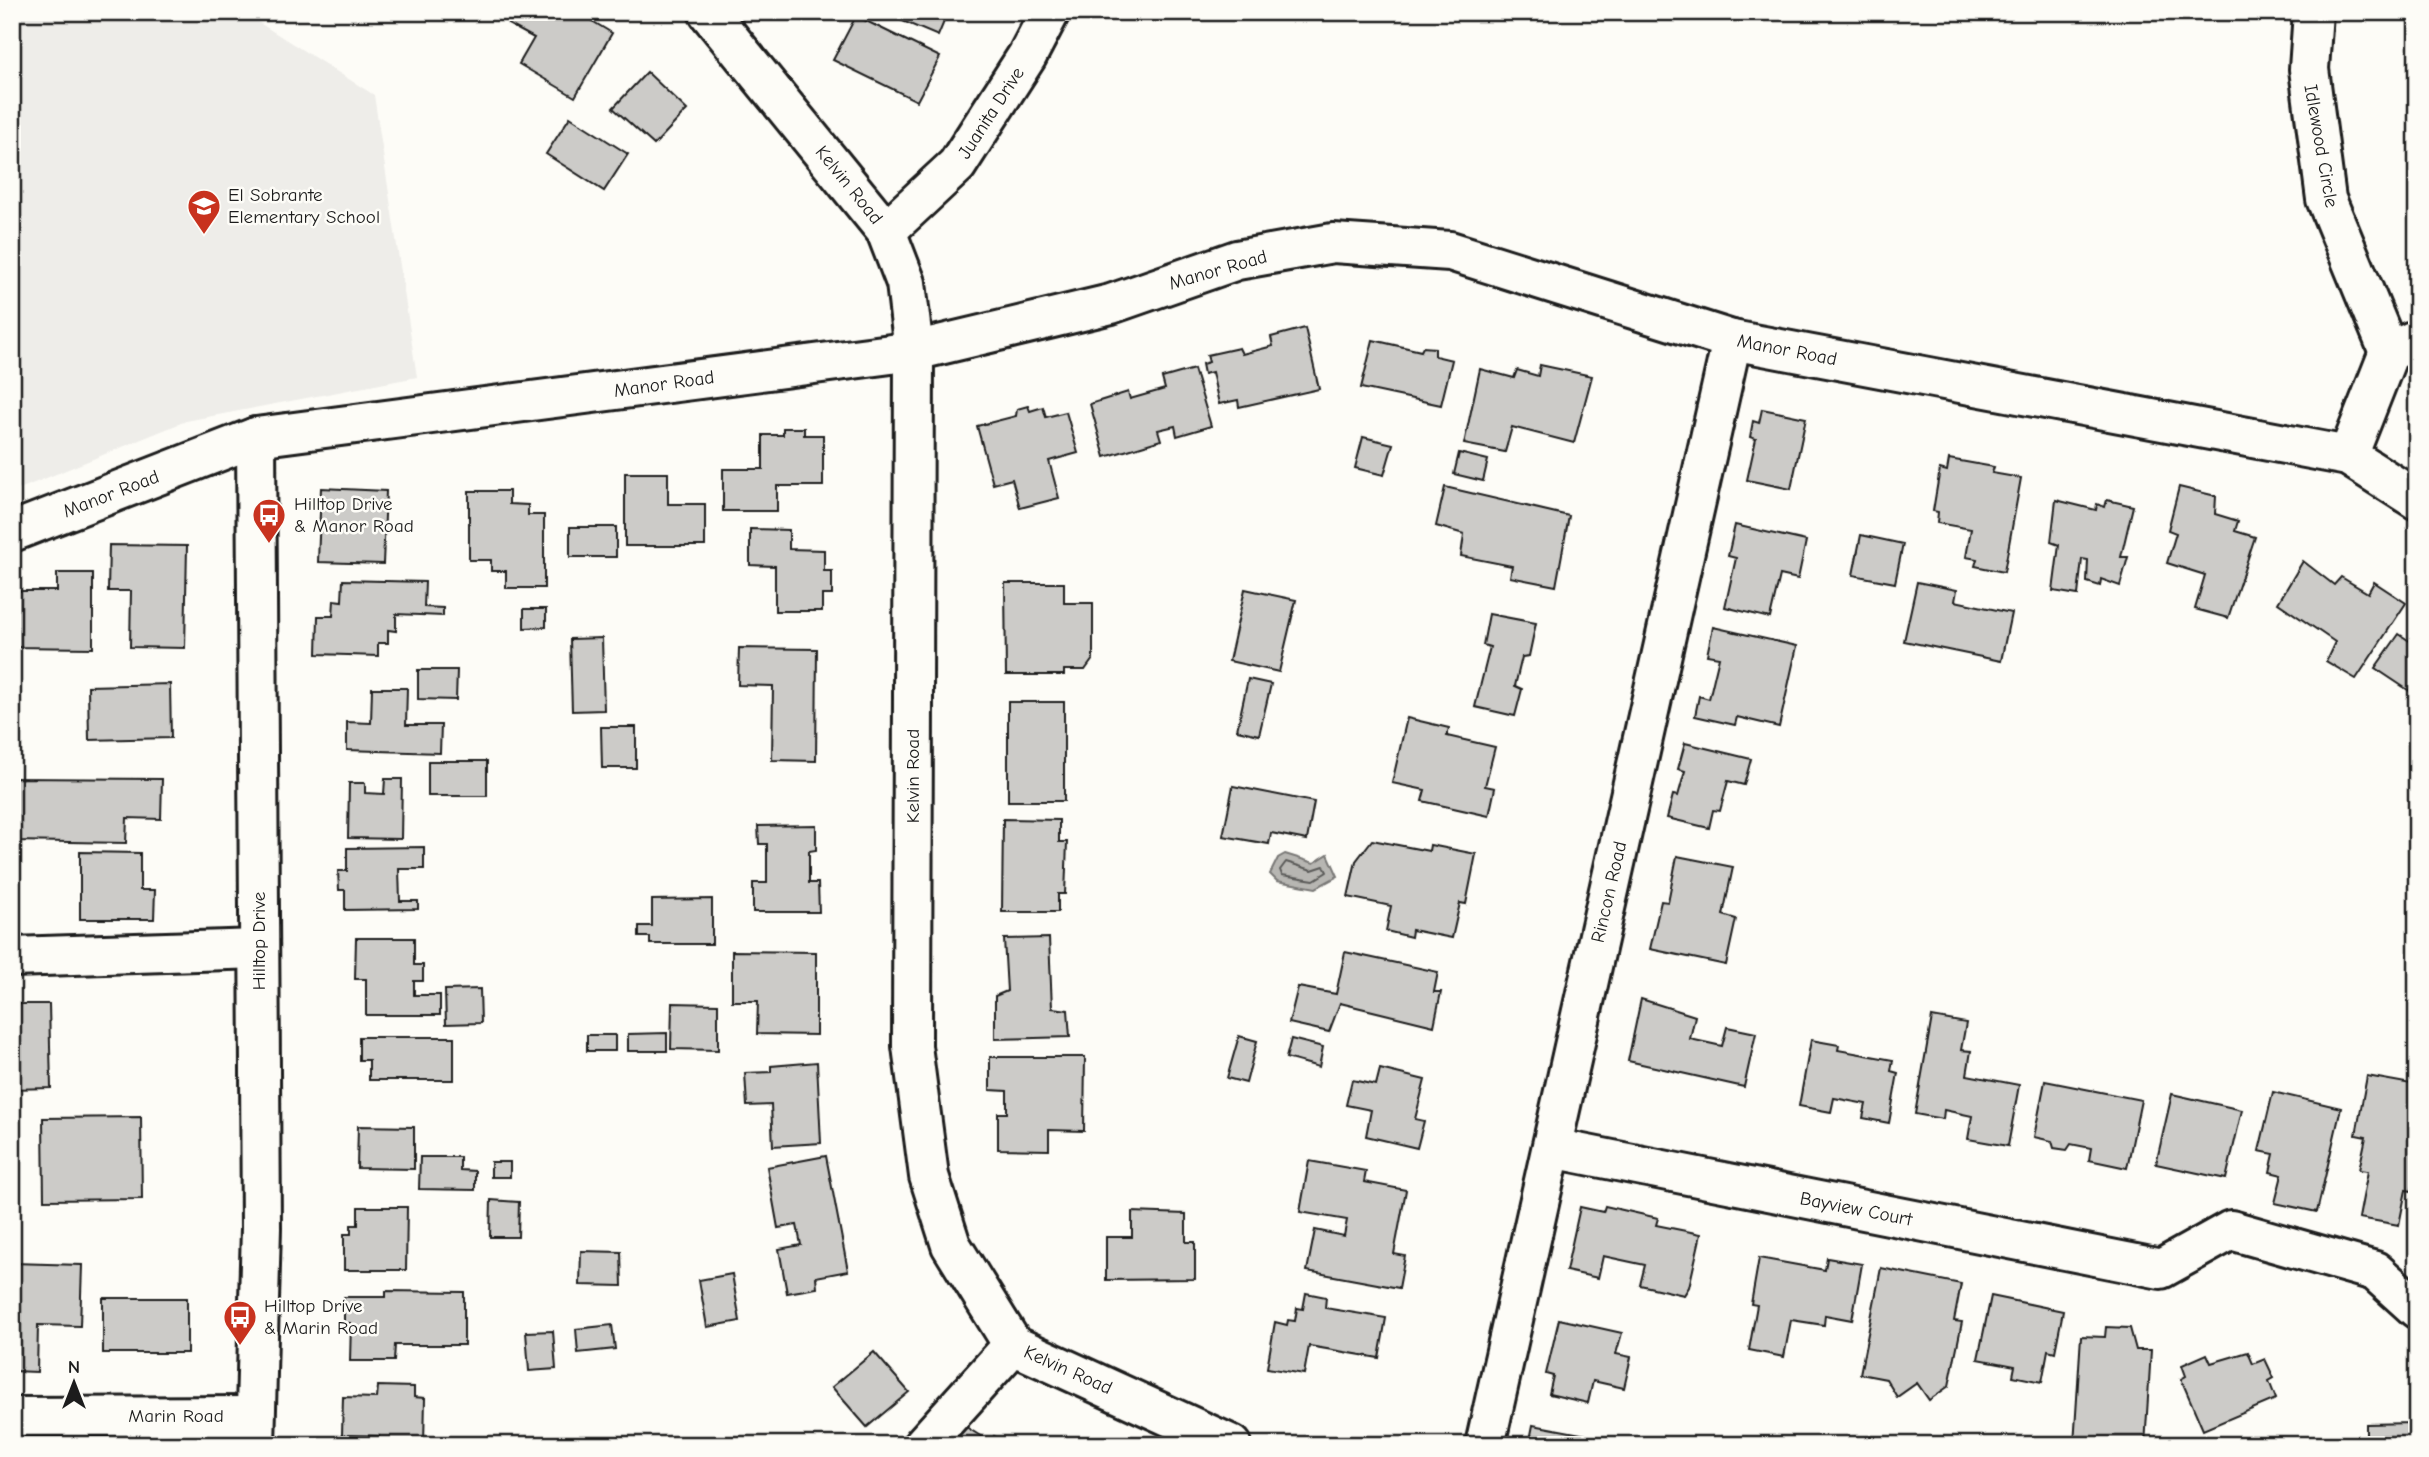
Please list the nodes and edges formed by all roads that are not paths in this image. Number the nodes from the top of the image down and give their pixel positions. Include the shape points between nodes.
1 (708, 12) edge
2 (1050, 12) edge
3 (2313, 12) edge
4 (886, 231) junction
5 (1732, 340) junction
6 (2403, 345) edge
7 (914, 351) junction
8 (256, 437) junction
9 (2348, 456) junction
10 (2417, 500) edge
11 (12, 532) edge
12 (259, 949) junction
13 (12, 957) edge
14 (1552, 1148) junction
15 (2417, 1309) edge
16 (1013, 1345) junction
17 (12, 1417) edge
18 (255, 1431) edge
19 (923, 1445) edge
20 (1232, 1445) edge
21 (1485, 1445) edge

1 - 4 street, Kelvin Road
2 - 4 street, Juanita Drive via 957,165
3 - 6 street, Idlewood Circle via 2309,69 2326,199
4 - 7 street, Kelvin Road via 905,283
5 - 7 street, Manor Road via 1450,251 1333,243 1237,260 1111,304
5 - 9 street, Manor Road
5 - 14 street, Rincon Road
6 - 9 street
7 - 8 street, Manor Road
7 - 16 street, Kelvin Road via 912,1046 929,1176 951,1245
8 - 11 street, Manor Road
8 - 12 street, Hilltop Drive
9 - 10 street, Manor Road
12 - 13 street
12 - 18 street, Hilltop Drive via 261,1228
14 - 15 street, Bayview Court via 2161,1269 2231,1230 2375,1271
14 - 21 street, Rincon Road
16 - 19 street
16 - 20 street, Kelvin Road
17 - 18 street, Marin Road

